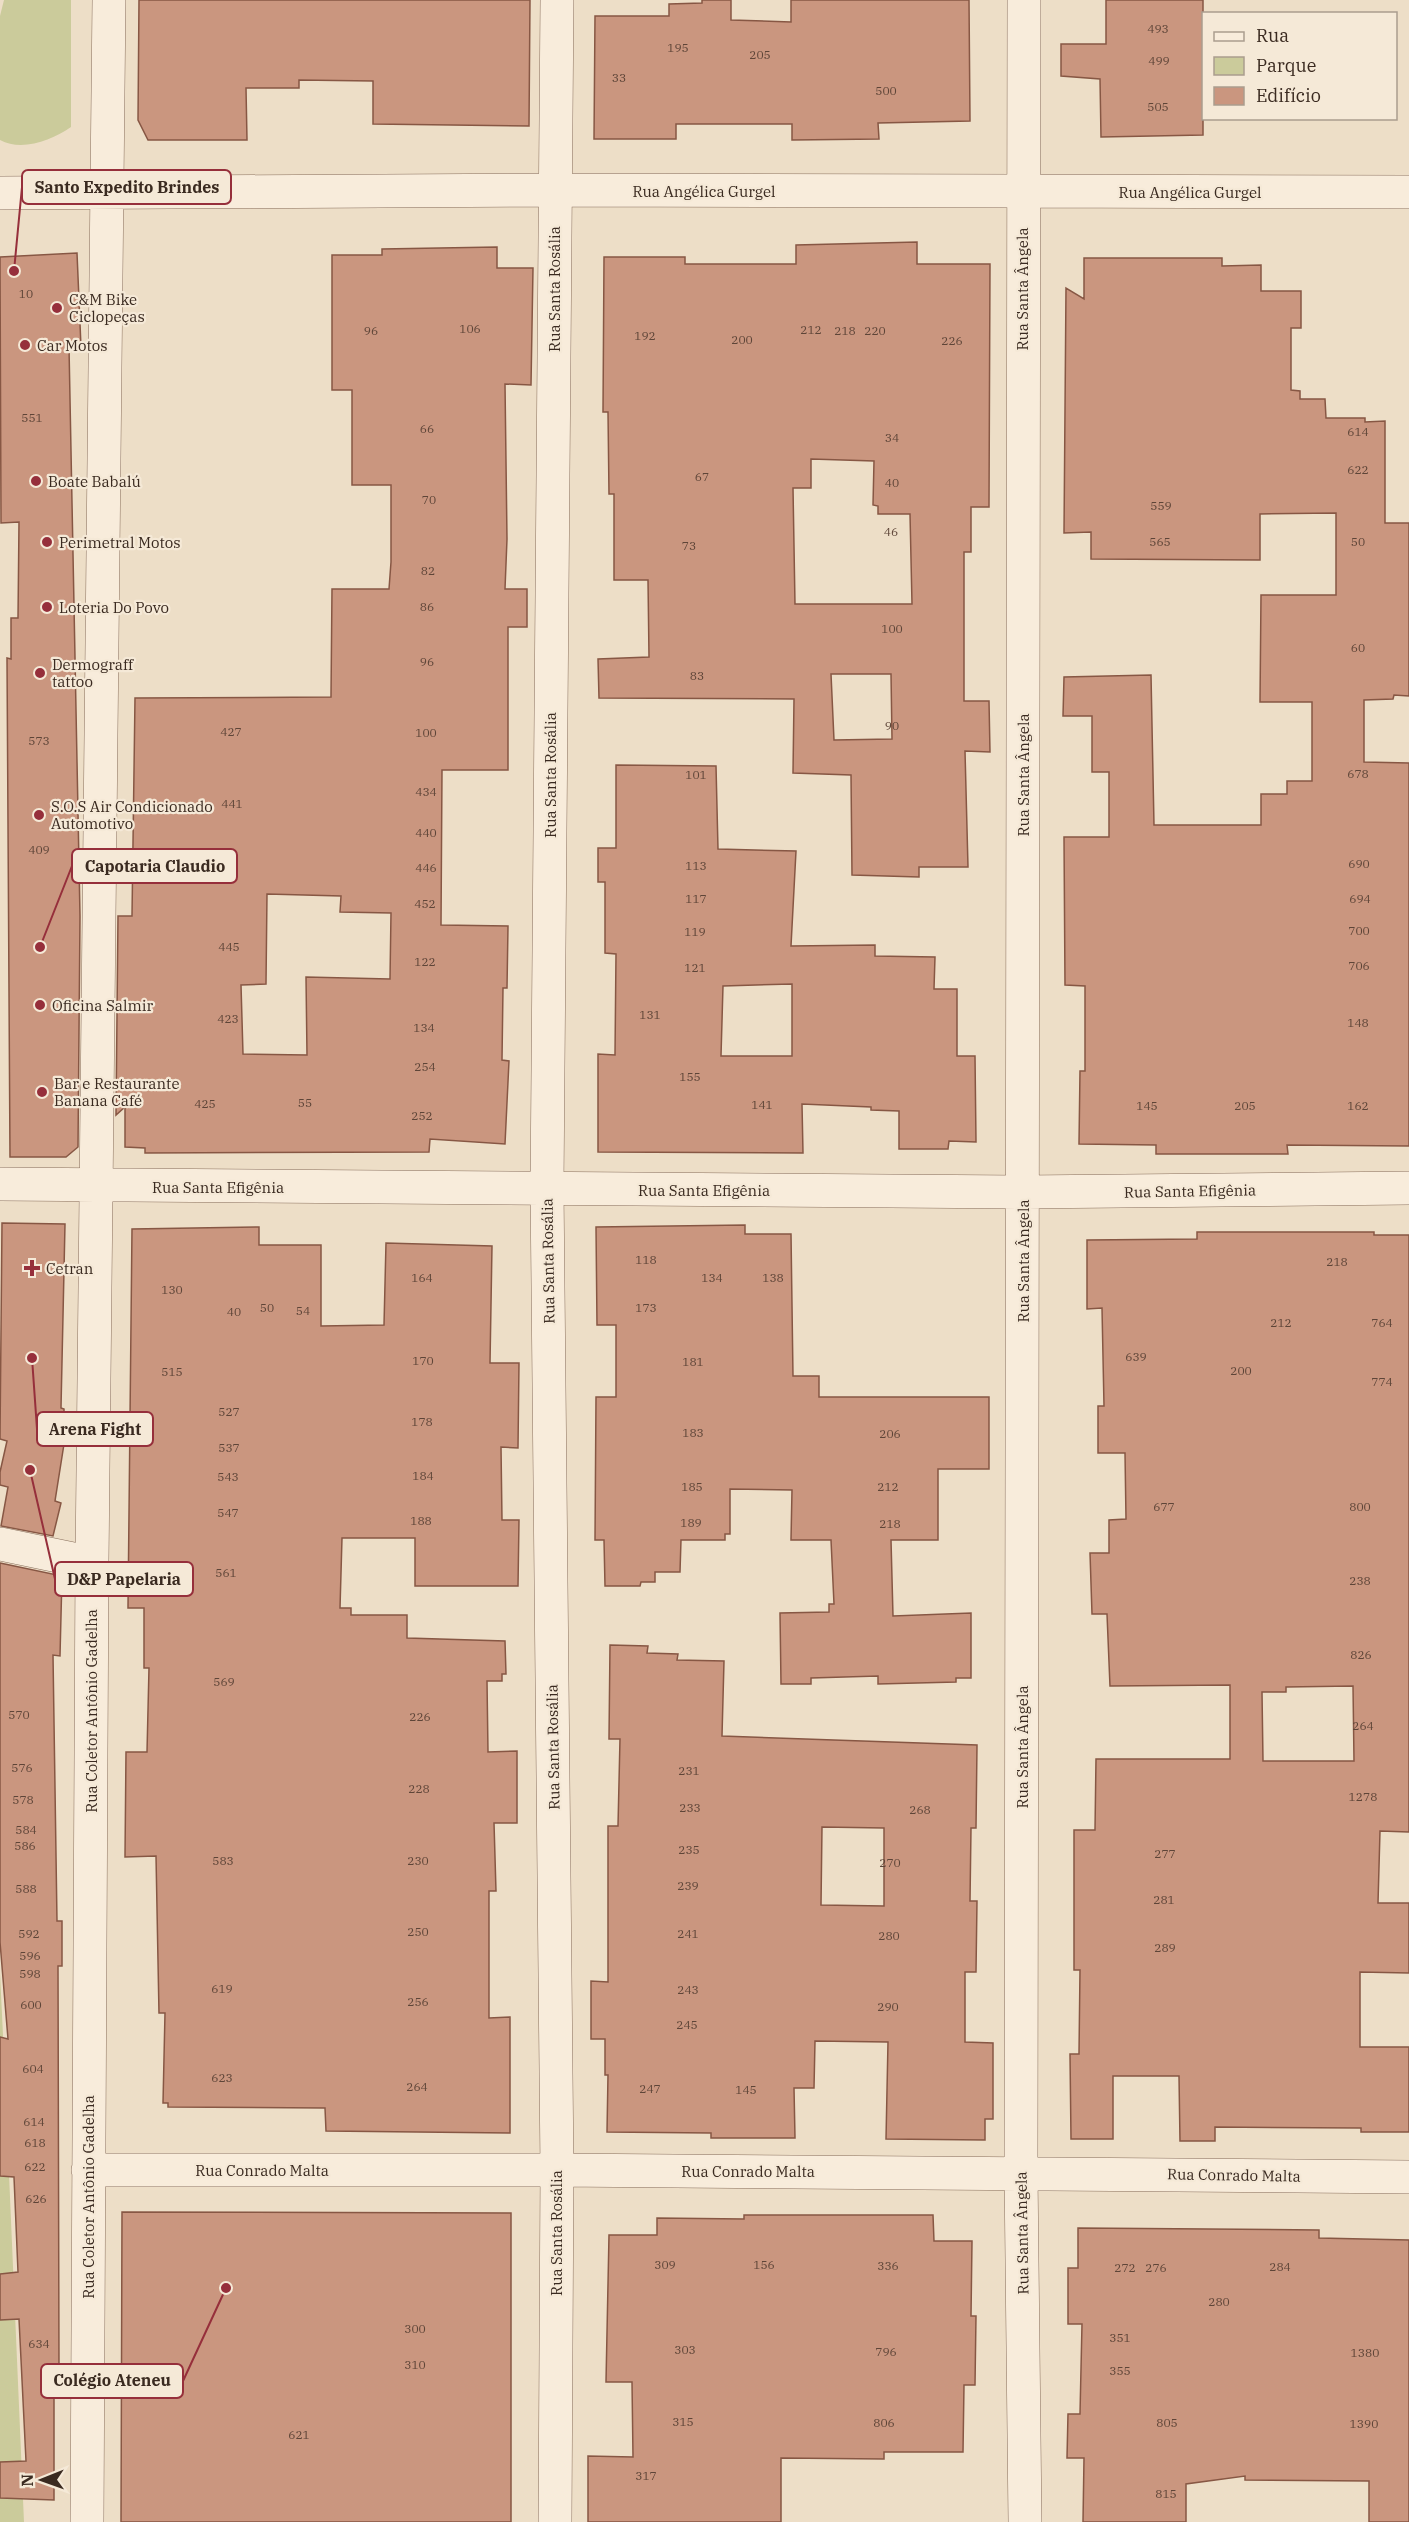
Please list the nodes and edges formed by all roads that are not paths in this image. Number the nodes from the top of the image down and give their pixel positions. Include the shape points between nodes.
1 (110, 0) edge
2 (557, 0) edge
3 (1024, 0) edge
4 (555, 190) junction
5 (1022, 192) junction
6 (1409, 192) edge
7 (0, 193) edge
8 (109, 193) junction
9 (0, 1184) edge
10 (98, 1187) junction
11 (548, 1188) junction
12 (1409, 1188) edge
13 (1023, 1192) junction
14 (0, 1544) edge
15 (92, 1563) junction
16 (88, 2170) junction
17 (557, 2170) junction
18 (1021, 2173) junction
19 (1409, 2177) edge
20 (87, 2522) edge
21 (555, 2522) edge
22 (1025, 2522) edge

1 - 8 street, Rua Coletor Antônio Gadelha
2 - 4 street, Rua Santa Rosália
3 - 5 street, Rua Santa Ângela
4 - 5 street, Rua Angélica Gurgel
4 - 8 street, Rua Angélica Gurgel
4 - 11 street, Rua Santa Rosália
5 - 6 street, Rua Angélica Gurgel
5 - 13 street, Rua Santa Ângela
7 - 8 street, Rua Angélica Gurgel
8 - 10 street, Rua Coletor Antônio Gadelha
9 - 10 street, Rua Santa Efigênia
10 - 11 street, Rua Santa Efigênia
10 - 15 street, Rua Coletor Antônio Gadelha
11 - 13 street, Rua Santa Efigênia
11 - 17 street, Rua Santa Rosália
12 - 13 street, Rua Santa Efigênia
13 - 18 street, Rua Santa Ângela
14 - 15 street
15 - 16 street, Rua Coletor Antônio Gadelha
16 - 17 street, Rua Conrado Malta
16 - 20 street, Rua Coletor Antônio Gadelha
17 - 18 street, Rua Conrado Malta
17 - 21 street, Rua Santa Rosália
18 - 19 street, Rua Conrado Malta
18 - 22 street, Rua Santa Ângela

